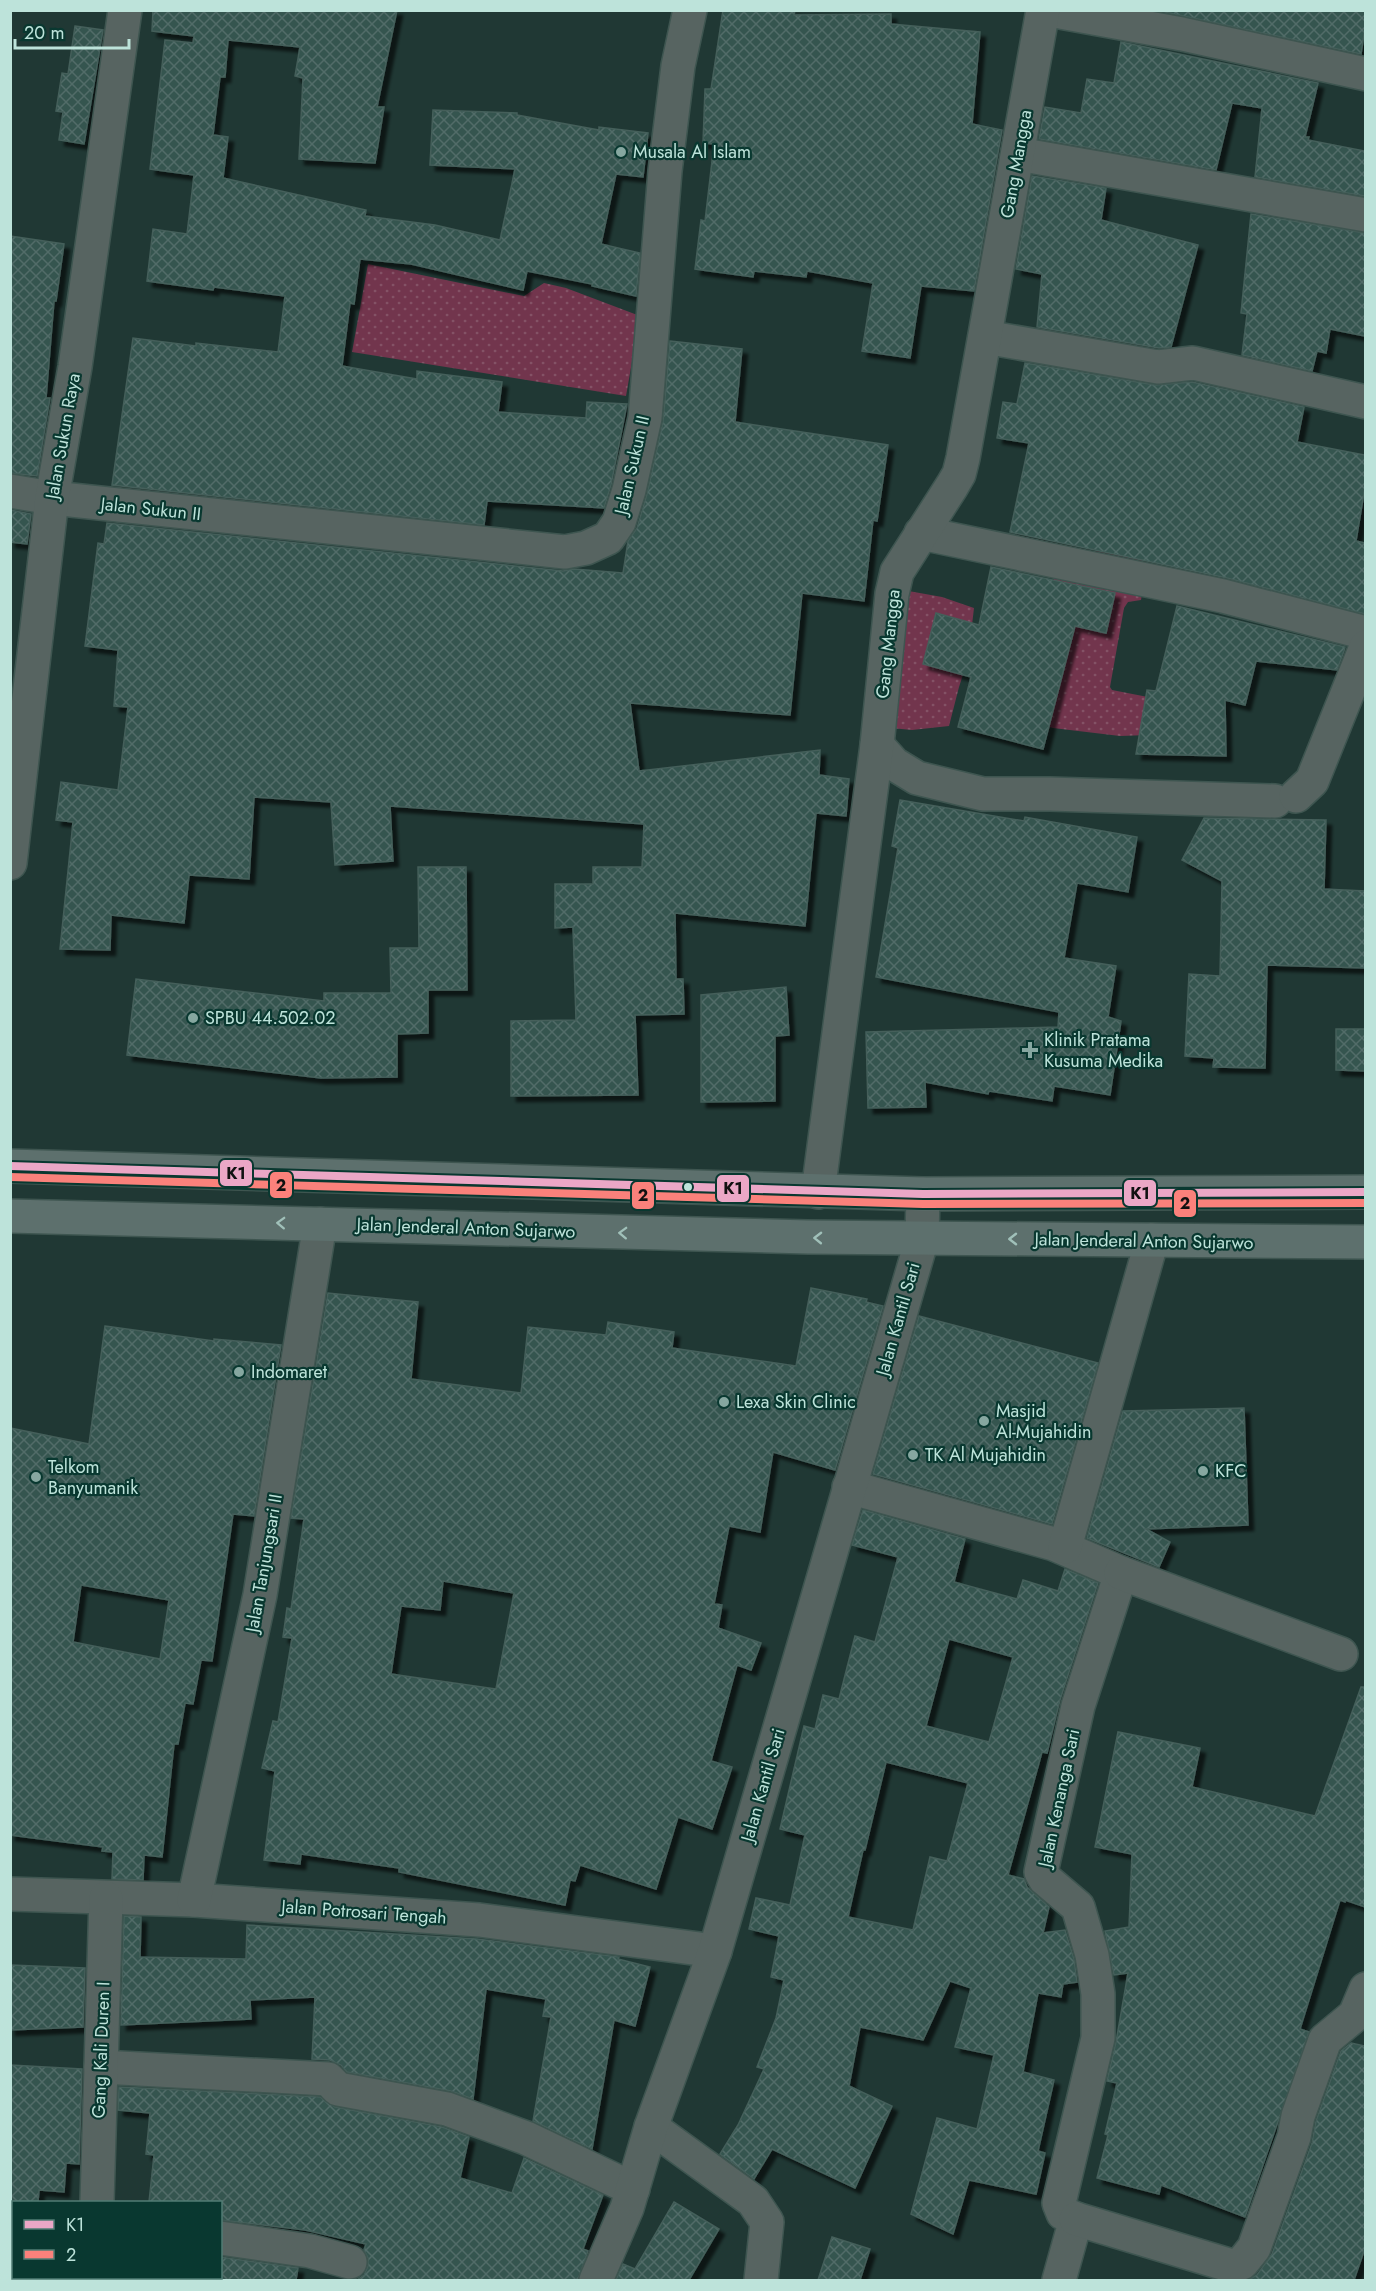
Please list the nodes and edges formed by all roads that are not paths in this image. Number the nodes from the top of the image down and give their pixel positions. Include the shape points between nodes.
1 (125, 10) edge
2 (690, 10) edge
3 (1043, 10) edge
4 (1049, 10) edge
5 (1365, 74) edge
6 (1018, 154) junction
7 (1365, 214) edge
8 (985, 337) junction
9 (1365, 402) edge
10 (10, 491) edge
11 (52, 498) junction
12 (921, 533) junction
13 (1365, 633) edge
14 (1365, 647) edge
15 (877, 745) junction
16 (10, 863) edge
17 (10, 1166) edge
18 (818, 1192) junction
19 (1292, 1192) junction
20 (1365, 1192) edge
21 (922, 1194) junction
22 (10, 1216) edge
23 (320, 1224) junction
24 (922, 1239) junction
25 (1152, 1240) junction
26 (1292, 1242) junction
27 (1365, 1242) edge
28 (849, 1487) junction
29 (1065, 1547) junction
30 (1121, 1574) junction
31 (1341, 1654) dead end
32 (10, 1894) edge
33 (106, 1898) junction
34 (194, 1900) junction
35 (715, 1951) junction
36 (1365, 1989) edge
37 (101, 2067) junction
38 (651, 2127) junction
39 (633, 2189) junction
40 (97, 2201) edge
41 (1076, 2219) junction
42 (222, 2238) edge
43 (350, 2262) dead end
44 (596, 2280) edge
45 (761, 2280) edge
46 (1059, 2280) edge

1 - 11 street, Jalan Sukun Raya via 75,367
2 - 11 street, Jalan Sukun II via 678,66 665,171 645,418 619,522 608,538 586,549 565,552
3 - 6 street, Gang Mangga
4 - 5 street
6 - 7 street
6 - 8 street, Gang Mangga
8 - 9 street via 1158,367 1193,363
8 - 12 street, Gang Mangga via 959,474
10 - 11 street, Jalan Sukun II
11 - 16 street, Jalan Sukun Raya
12 - 13 street via 1223,596
12 - 15 street, Gang Mangga via 897,572 892,594
14 - 15 street via 1312,782 1285,798 983,794 917,778 894,764
15 - 18 street, Gang Mangga
17 - 18 highway
18 - 21 highway
19 - 20 highway
19 - 21 highway
19 - 26 highway
21 - 24 street
23 -> 22 highway, Jalan Jenderal Anton Sujarwo
24 -> 23 highway, Jalan Jenderal Anton Sujarwo
23 - 34 street, Jalan Tanjungsari II via 260,1595
25 -> 24 highway, Jalan Jenderal Anton Sujarwo
24 - 28 street, Jalan Kantil Sari
25 - 26 highway, Jalan Jenderal Anton Sujarwo
25 - 29 street
26 - 27 highway, Jalan Jenderal Anton Sujarwo
28 - 29 street
28 - 35 street, Jalan Kantil Sari
29 - 30 street
30 - 31 street
30 - 41 street, Jalan Kenanga Sari via 1078,1706 1041,1872 1078,1907 1098,1994 1098,2038 1059,2203 1063,2213
32 - 33 street, Jalan Potrosari Tengah
33 - 34 street, Jalan Potrosari Tengah
33 - 37 street, Gang Kali Duren I
34 - 35 street, Jalan Potrosari Tengah via 479,1920
35 - 38 street, Jalan Kantil Sari
36 - 41 street via 1355,2015 1325,2040 1254,2248 1242,2263 1232,2266
37 - 39 street via 328,2079 339,2089 447,2109
37 - 40 street, Gang Kali Duren I
38 - 39 street, Jalan Kantil Sari
38 - 45 street via 753,2201 767,2222
39 - 44 street, Jalan Kantil Sari
41 - 46 street
42 - 43 street via 310,2251

